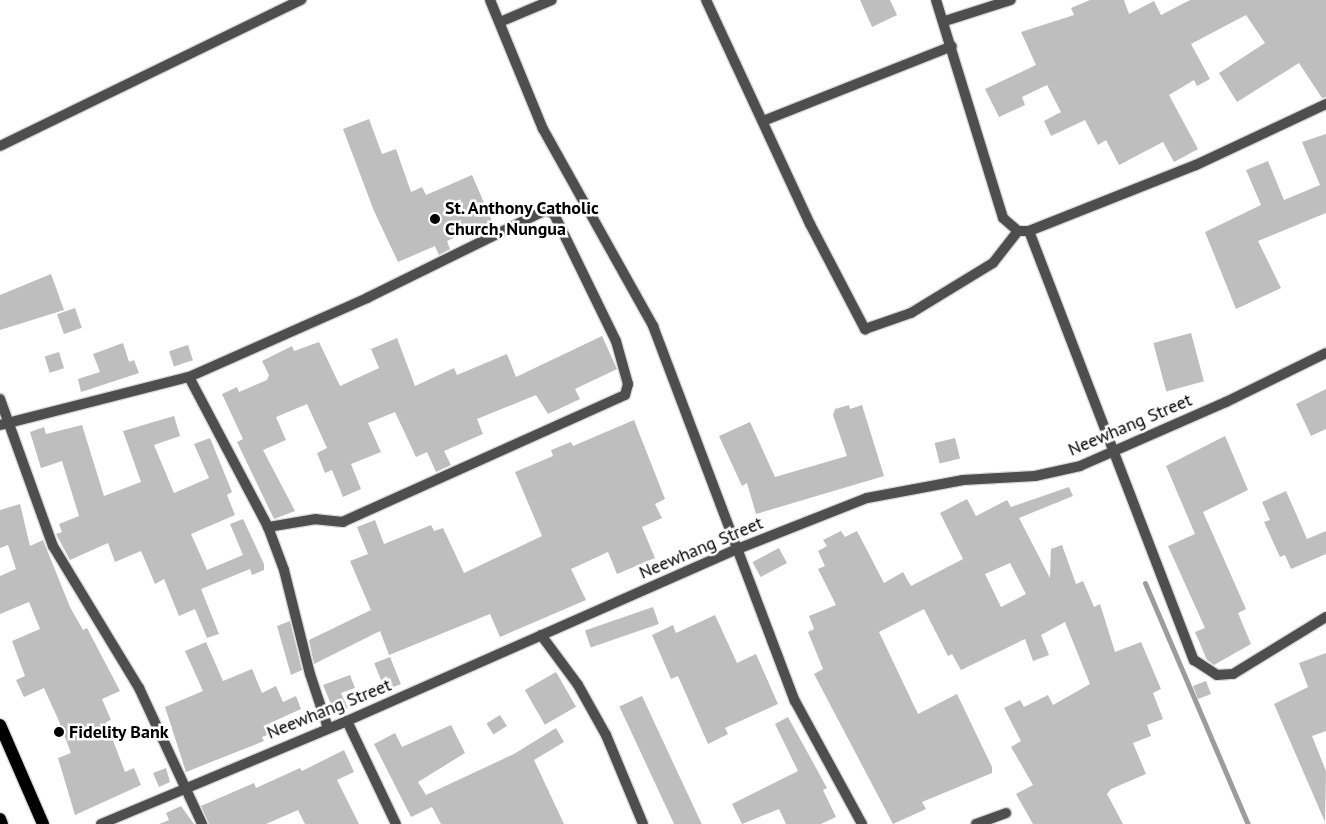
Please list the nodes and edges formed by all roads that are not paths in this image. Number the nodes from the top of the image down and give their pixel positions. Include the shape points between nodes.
1 (301, 0) edge
2 (490, 0) edge
3 (552, 0) edge
4 (706, 0) edge
5 (936, 0) edge
6 (1011, 0) edge
7 (945, 21) junction
8 (500, 22) junction
9 (952, 46) junction
10 (1326, 104) edge
11 (762, 121) junction
12 (0, 146) edge
13 (1018, 231) junction
14 (1030, 231) junction
15 (1326, 353) edge
16 (189, 377) junction
17 (0, 399) edge
18 (5, 423) edge
19 (1113, 454) junction
20 (268, 527) junction
21 (735, 550) junction
22 (1326, 617) edge
23 (541, 635) junction
24 (347, 721) junction
25 (0, 725) edge
26 (328, 728) junction
27 (185, 786) junction
28 (1006, 813) dead end
29 (0, 819) edge
30 (2, 824) edge
31 (43, 824) edge
32 (102, 824) edge
33 (202, 824) edge
34 (396, 824) edge
35 (643, 824) edge
36 (862, 824) edge
37 (976, 824) edge

1 - 12 street
2 - 8 street
3 - 8 street
4 - 11 street
5 - 7 street
6 - 7 street
7 - 9 street
8 - 21 street via 543,129 653,326
9 - 11 street
9 - 13 street via 1003,218
10 - 14 street via 1196,165
11 - 13 street via 865,329 911,313 993,263
13 - 14 street
14 - 19 street
15 - 19 street, Neewhang Street
16 - 18 street
16 - 20 street
16 - 20 street via 367,298 546,210 554,214 572,246 616,341 628,384 625,395 343,522 316,519
17 - 18 street
18 - 27 street via 56,553 139,688
19 - 21 street, Neewhang Street via 1080,466 1035,476 962,480 867,498
19 - 22 street via 1194,660 1202,669 1217,675 1233,674
20 - 26 street via 284,570 310,674
21 - 23 street, Neewhang Street
21 - 36 street via 795,701
23 - 24 street, Neewhang Street
23 - 35 street via 578,685 606,735
24 - 26 street, Neewhang Street
24 - 34 street
25 - 31 main road
26 - 27 street, Neewhang Street
27 - 32 street, Neewhang Street
27 - 33 street
28 - 37 street
29 - 30 main road

